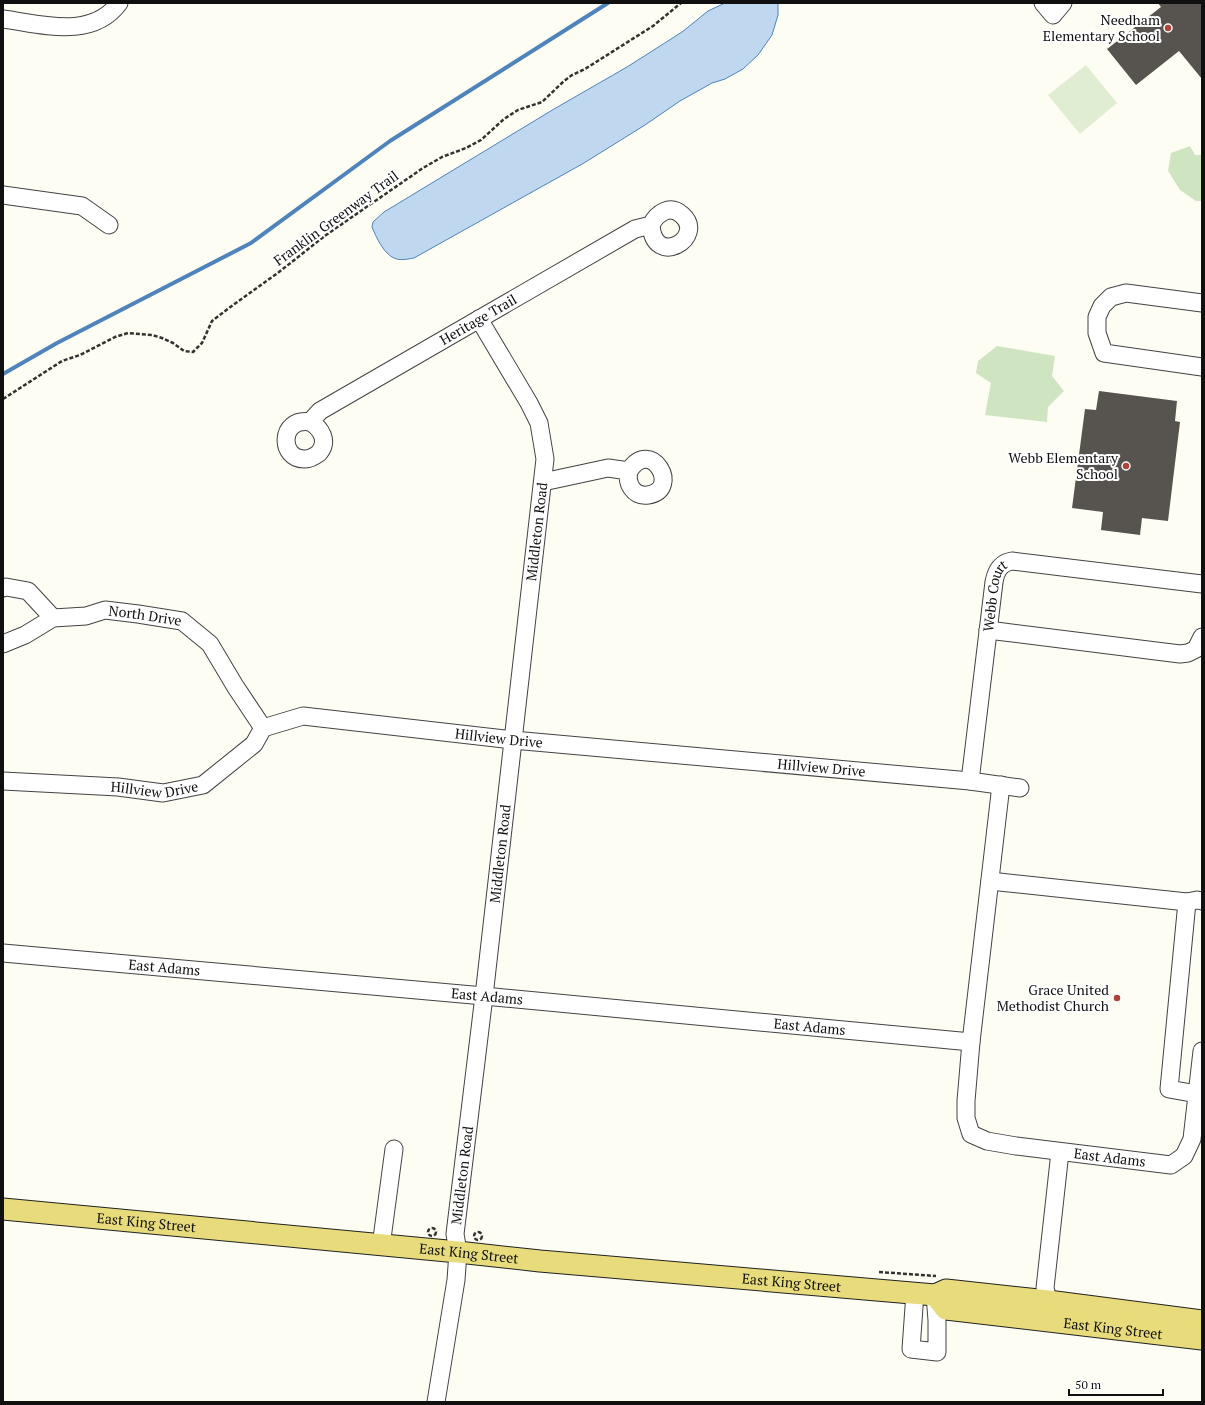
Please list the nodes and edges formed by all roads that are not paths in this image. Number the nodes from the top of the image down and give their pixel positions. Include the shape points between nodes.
1 (119, 3) edge
2 (1043, 3) edge
3 (1062, 3) edge
4 (3, 19) edge
5 (3, 195) edge
6 (109, 225) dead end
7 (651, 225) dead end
8 (1202, 303) edge
9 (479, 319) junction
10 (1202, 367) edge
11 (310, 422) dead end
12 (629, 471) dead end
13 (543, 482) junction
14 (1202, 584) edge
15 (3, 588) edge
16 (53, 618) junction
17 (988, 630) junction
18 (1202, 637) edge
19 (3, 644) edge
20 (263, 728) junction
21 (513, 740) junction
22 (3, 781) edge
23 (970, 781) junction
24 (1001, 785) junction
25 (1020, 788) dead end
26 (990, 881) junction
27 (1195, 902) edge
28 (3, 953) edge
29 (484, 996) junction
30 (971, 1042) junction
31 (1202, 1051) edge
32 (1197, 1094) junction
33 (394, 1149) dead end
34 (1060, 1152) junction
35 (3, 1209) edge
36 (381, 1246) junction
37 (458, 1252) junction
38 (1047, 1311) junction
39 (1202, 1321) edge
40 (1202, 1339) edge
41 (436, 1402) edge

1 - 4 street via 103,18 88,25 70,27
2 - 3 street via 1053,15
5 - 6 street via 82,206
7 - 9 street, Heritage Trail via 635,229
8 - 10 street via 1126,293 1111,297 1102,306 1097,317 1097,333 1104,353
9 - 11 street, Heritage Trail via 320,412
9 - 13 street, Middleton Road via 539,423 545,459
12 - 13 street via 608,468
13 - 21 street, Middleton Road
14 - 17 street, Webb Court via 1012,560 1001,564 996,574
15 - 16 street via 28,590
16 - 19 street, North Drive via 25,635
16 - 20 street, North Drive via 86,616 105,610 182,621 210,644
17 - 18 street via 1180,654 1196,649
17 - 23 street, Webb Court
20 - 21 street, Hillview Drive via 303,716
20 - 22 street, Hillview Drive via 254,744 203,785 163,793
21 - 23 street, Hillview Drive
21 - 29 street, Middleton Road
23 - 24 street, Hillview Drive
24 - 25 street, Hillview Drive
24 - 26 street, East Adams
26 - 27 street
26 - 30 street, East Adams
27 - 32 street via 1169,1089
28 - 29 street, East Adams
29 - 30 street, East Adams
29 - 37 street, Middleton Road via 456,1234
30 - 34 street, East Adams via 966,1107 966,1118 971,1134 987,1141
31 - 32 street, East Adams
32 - 34 street, East Adams via 1192,1139 1184,1156 1171,1165
33 - 36 street
34 - 38 street via 1045,1288
35 - 36 main road, East King Street
36 - 37 main road, East King Street
37 - 38 main road, East King Street via 925,1294 946,1290
37 - 41 street, Middleton Road via 452,1308
38 - 39 main road, East King Street
38 - 40 main road, East King Street

